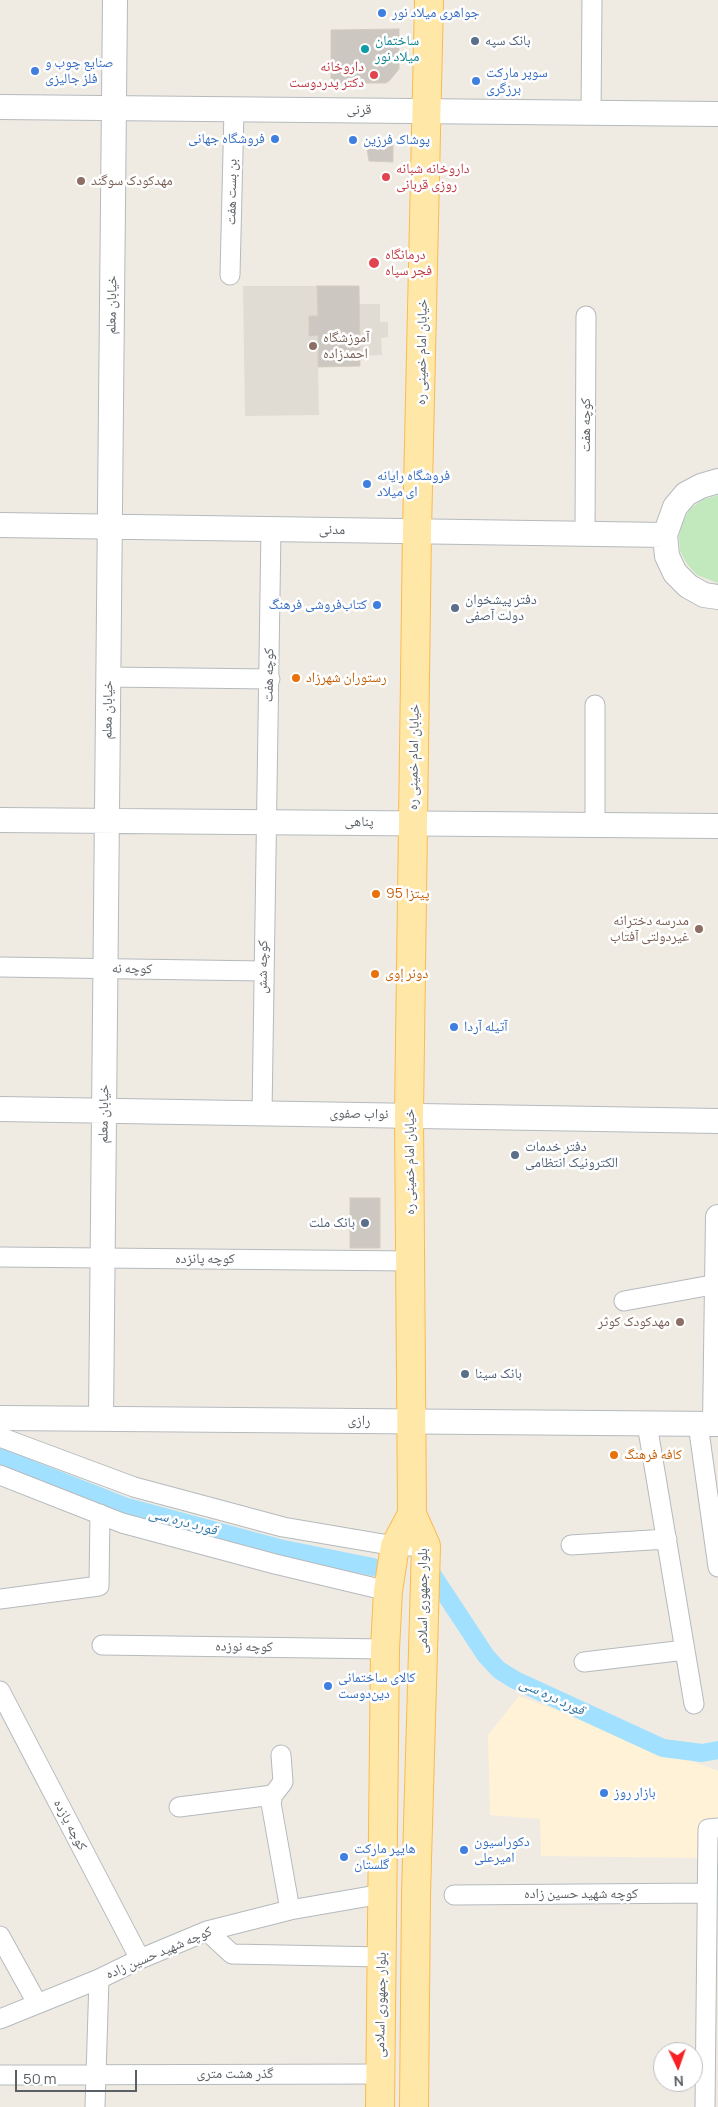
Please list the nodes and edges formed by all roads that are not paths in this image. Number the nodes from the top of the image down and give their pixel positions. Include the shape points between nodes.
1 (115, 0) edge
2 (429, 0) edge
3 (592, 0) edge
4 (0, 107) edge
5 (114, 108) junction
6 (234, 110) junction
7 (428, 110) junction
8 (591, 114) junction
9 (718, 114) edge
10 (230, 275) dead end
11 (586, 316) dead end
12 (718, 481) edge
13 (0, 525) edge
14 (110, 527) junction
15 (270, 529) junction
16 (417, 531) junction
17 (585, 533) junction
18 (665, 534) junction
19 (718, 597) edge
20 (108, 677) junction
21 (270, 679) junction
22 (595, 705) dead end
23 (0, 820) edge
24 (106, 821) junction
25 (265, 822) junction
26 (413, 822) junction
27 (595, 824) junction
28 (718, 826) edge
29 (0, 967) edge
30 (105, 968) junction
31 (263, 971) junction
32 (0, 1109) edge
33 (104, 1111) junction
34 (262, 1113) junction
35 (409, 1115) junction
36 (718, 1121) edge
37 (718, 1217) edge
38 (0, 1257) edge
39 (102, 1258) junction
40 (410, 1261) junction
41 (717, 1284) edge
42 (624, 1302) dead end
43 (0, 1418) edge
44 (101, 1419) junction
45 (413, 1422) junction
46 (647, 1424) junction
47 (710, 1424) edge
48 (0, 1437) edge
49 (0, 1475) edge
50 (100, 1514) junction
51 (412, 1514) junction
52 (667, 1539) junction
53 (571, 1545) dead end
54 (395, 1546) junction
55 (426, 1546) junction
56 (718, 1567) edge
57 (388, 1591) junction
58 (0, 1599) edge
59 (102, 1645) dead end
60 (385, 1649) junction
61 (685, 1650) junction
62 (584, 1662) dead end
63 (0, 1691) edge
64 (694, 1704) dead end
65 (281, 1755) dead end
66 (273, 1795) junction
67 (179, 1807) dead end
68 (713, 1829) edge
69 (707, 1893) junction
70 (382, 1894) junction
71 (454, 1895) dead end
72 (290, 1910) junction
73 (207, 1931) junction
74 (0, 1936) edge
75 (382, 1957) junction
76 (140, 1959) junction
77 (712, 1969) edge
78 (99, 1979) junction
79 (37, 2003) junction
80 (0, 2019) edge
81 (97, 2074) junction
82 (380, 2074) junction
83 (0, 2075) edge
84 (95, 2107) edge
85 (380, 2107) edge
86 (414, 2107) edge
87 (705, 2107) edge

1 - 5 street, خیابان معلم
2 - 7 main road, خیابان امام خمینی ره
3 - 8 street
4 - 5 street, قرنی
5 - 6 street, قرنی
5 - 14 street, خیابان معلم
6 - 7 street, قرنی
6 - 10 street, بن بست هفت
7 - 8 street, قرنی
7 - 16 main road, خیابان امام خمینی ره
8 - 9 street, قرنی
11 - 17 street, کوچه هفت
12 - 18 street via 686,494 675,507
13 - 14 street, مدنی
14 - 15 street, مدنی
14 - 20 street, خیابان معلم
15 - 16 street, مدنی
15 - 21 street, کوچه هفت
16 - 17 street, مدنی
16 - 26 main road, خیابان امام خمینی ره
17 - 18 street, مدنی
18 - 19 street via 667,556 675,573 704,595
20 - 21 street
20 - 24 street, خیابان معلم
21 - 25 street, کوچه هفت
22 - 27 street
23 - 24 street, پناهی
24 - 25 street, پناهی
24 - 30 street, خیابان معلم
25 - 26 street, پناهی
25 - 31 street, کوچه شش
26 - 27 street, پناهی
26 - 35 main road, خیابان امام خمینی ره
27 - 28 street, پناهی
29 - 30 street, کوچه نه
30 - 31 street, کوچه نه
30 - 33 street, خیابان معلم
31 - 34 street, کوچه شش
32 - 33 street, نواب صفوی
33 - 34 street, نواب صفوی
33 - 39 street, خیابان معلم
34 - 35 street, نواب صفوی
35 - 36 street, نواب صفوی
35 - 40 main road, خیابان امام خمینی ره
37 - 41 street
38 - 39 street, کوچه پانزده
39 - 40 street, کوچه پانزده
39 - 44 street, خیابان معلم
40 - 45 main road, خیابان امام خمینی ره
41 - 42 street
41 - 47 street
43 - 44 street, رازی
44 - 45 street, رازی
45 - 46 street, رازی
45 - 51 main road, خیابان امام خمینی ره
46 - 47 street, رازی
46 - 52 street
47 - 56 street
48 - 54 street via 134,1487 284,1527
49 - 50 street
50 - 57 street via 122,1523 275,1564
50 - 58 street via 99,1586
51 - 54 main road, بلوار جمهوری اسلامی
51 - 55 main road, بلوار جمهوری اسلامی
52 - 53 street
52 - 61 street
54 - 55 street
54 - 57 main road, بلوار جمهوری اسلامی
55 - 86 main road, بلوار جمهوری اسلامی via 416,1895
57 - 60 main road, بلوار جمهوری اسلامی
59 - 60 street, کوچه نوزده
60 - 70 main road, بلوار جمهوری اسلامی
61 - 62 street
61 - 64 street
63 - 76 street, کوچه یازده
65 - 66 street via 283,1782
66 - 67 street
66 - 72 street via 271,1803
68 - 69 street
69 - 71 street, کوچه شهید حسین زاده
69 - 77 street
70 - 72 street, کوچه شهید حسین زاده
70 - 75 main road, بلوار جمهوری اسلامی
72 - 73 street, کوچه شهید حسین زاده
73 - 75 street via 232,1954
73 - 76 street, کوچه شهید حسین زاده
74 - 79 street
75 - 82 main road, بلوار جمهوری اسلامی
76 - 78 street, کوچه شهید حسین زاده
77 - 87 street
78 - 79 street, کوچه شهید حسین زاده
78 - 81 street
79 - 80 street, کوچه شهید حسین زاده
81 - 82 street, گذر هشت متری
81 - 83 street, گذر هشت متری
81 - 84 street
82 - 85 main road, بلوار جمهوری اسلامی

